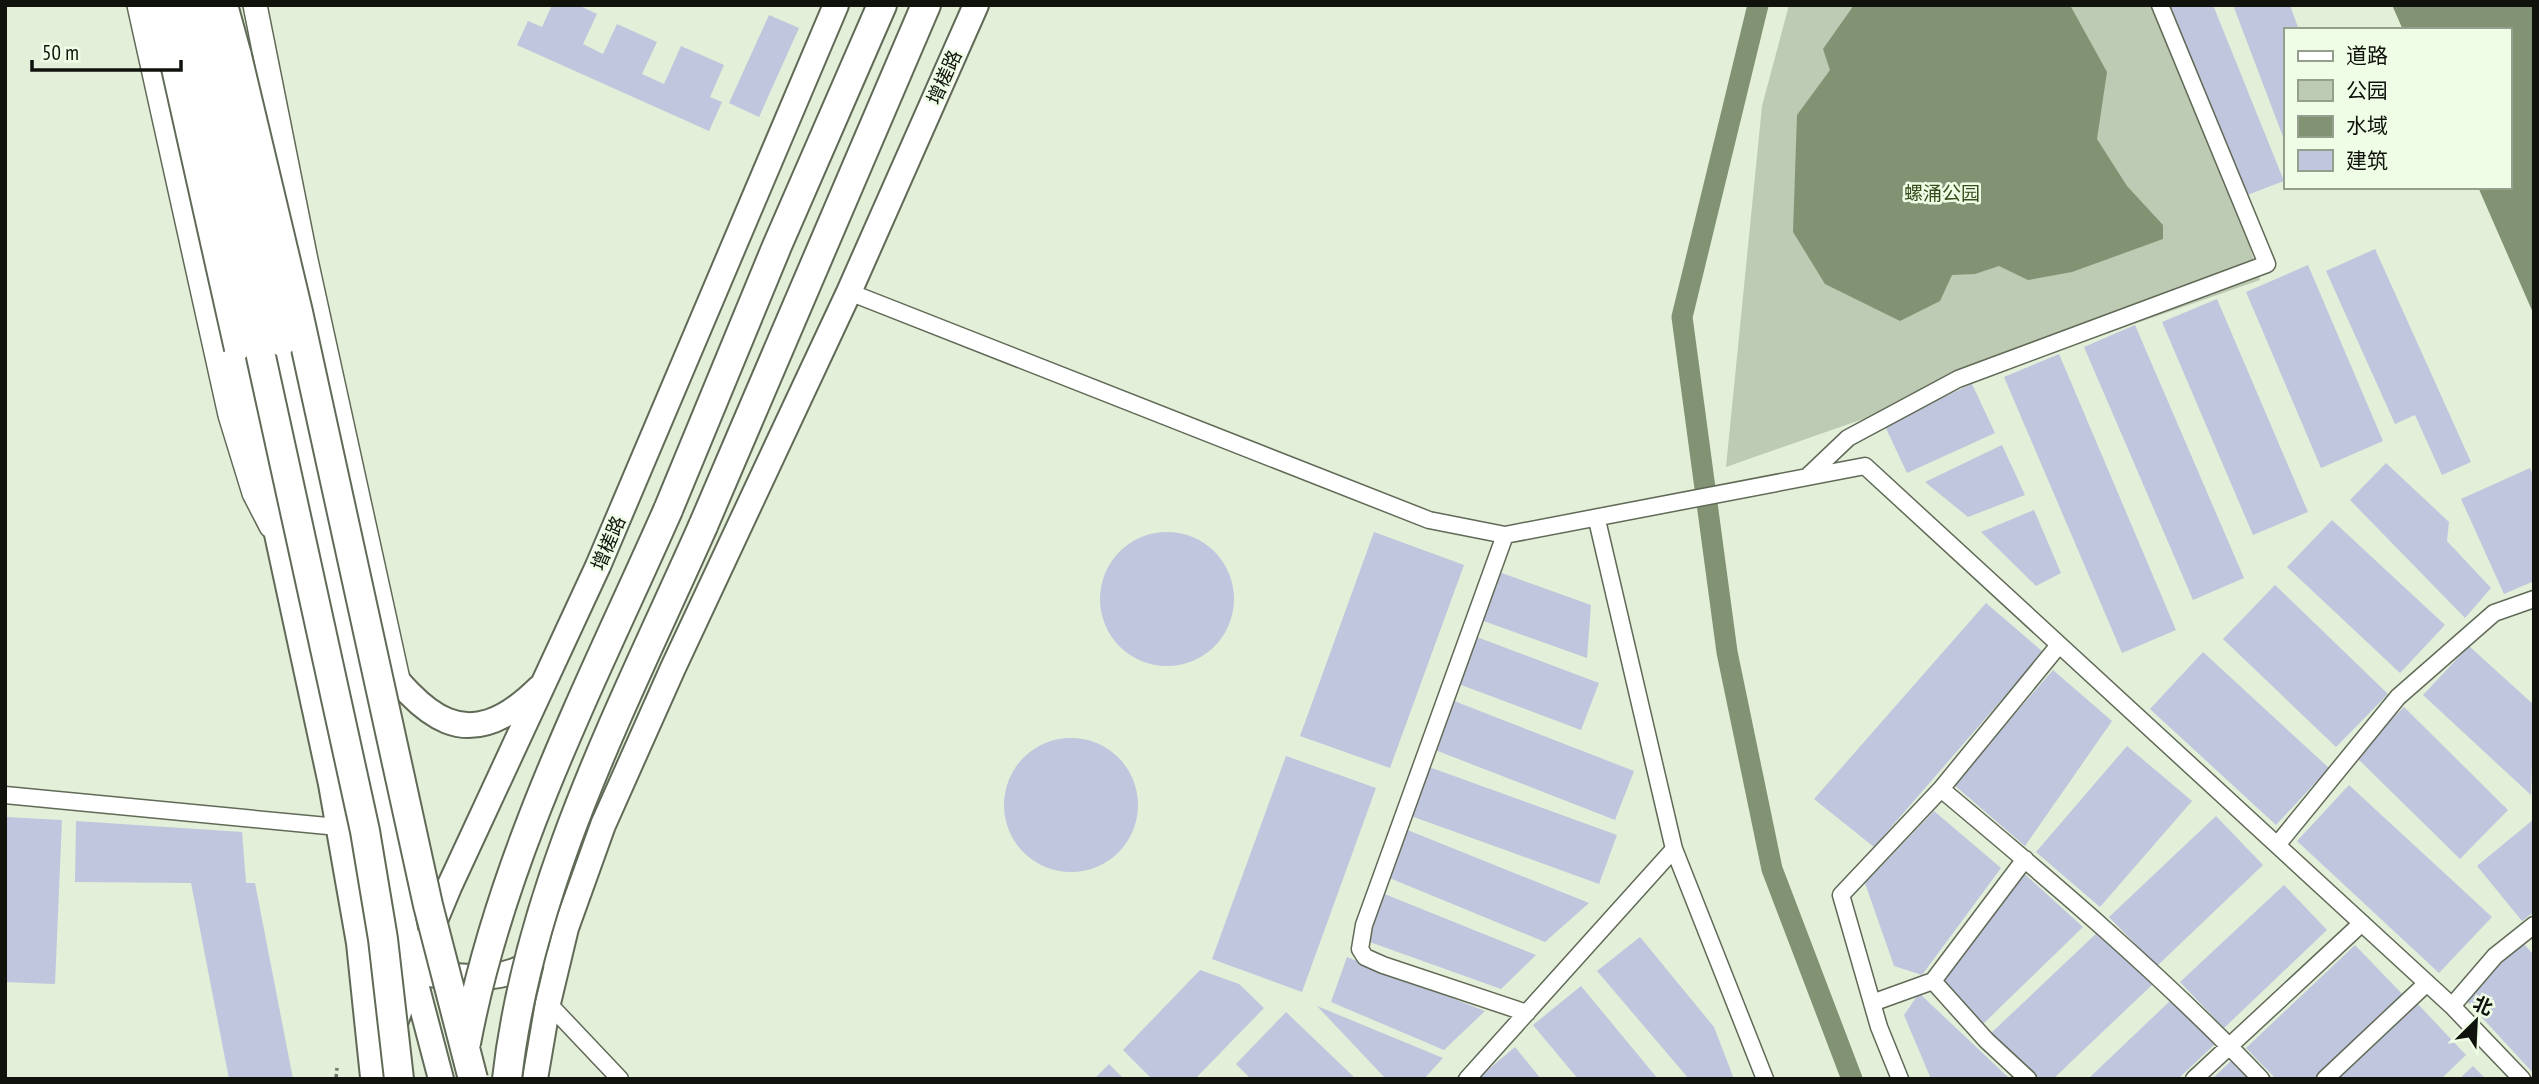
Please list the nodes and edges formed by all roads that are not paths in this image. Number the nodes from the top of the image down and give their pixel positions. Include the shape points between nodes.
1 (139, 5) edge
2 (159, 5) edge
3 (181, 5) edge
4 (201, 5) edge
5 (223, 5) edge
6 (255, 5) edge
7 (836, 5) edge
8 (882, 5) edge
9 (926, 5) edge
10 (976, 5) edge
11 (2160, 5) edge
12 (285, 151) junction
13 (176, 175) junction
14 (849, 292) junction
15 (343, 428) junction
16 (1807, 477) junction
17 (1597, 520) junction
18 (320, 525) junction
19 (1504, 535) junction
20 (280, 541) junction
21 (2534, 598) edge
22 (339, 605) junction
23 (2059, 645) junction
24 (545, 682) junction
25 (399, 684) junction
26 (1941, 789) junction
27 (5, 795) edge
28 (338, 827) junction
29 (2277, 845) junction
30 (1674, 849) junction
31 (2025, 859) junction
32 (569, 917) junction
33 (2362, 923) junction
34 (2534, 925) edge
35 (359, 943) junction
36 (413, 972) junction
37 (1933, 981) junction
38 (2427, 983) junction
39 (548, 1003) junction
40 (1872, 1003) junction
41 (2452, 1006) junction
42 (1527, 1013) junction
43 (2229, 1046) junction
44 (374, 1079) edge
45 (399, 1079) edge
46 (441, 1079) edge
47 (460, 1079) edge
48 (473, 1079) edge
49 (507, 1079) edge
50 (535, 1079) edge
51 (620, 1079) edge
52 (1467, 1079) edge
53 (1765, 1079) edge
54 (1900, 1079) edge
55 (2028, 1079) edge
56 (2194, 1079) edge
57 (2261, 1079) edge
58 (2325, 1079) edge
59 (2522, 1079) edge

1 - 13 street
2 - 20 main road, bridge
3 - 45 highway, bridge via 365,831
4 - 18 main road, bridge
5 - 48 highway, bridge via 295,299 439,951
6 - 12 street
7 - 24 main road, 增槎路
8 - 47 highway, bridge via 512,874 476,993
9 - 49 highway, bridge via 560,856 518,999
10 - 14 main road, 增槎路
11 - 16 street via 2267,264 1958,379 1848,439
12 - 13 street
12 - 15 street
13 - 20 street via 230,415 247,474
14 - 19 street via 1430,520
14 - 32 main road, 增槎路 via 632,756
15 - 18 street
15 - 25 street
16 - 17 street
16 - 23 street via 1865,466
17 - 19 street
17 - 30 street
18 - 22 main road
19 - 42 street via 1364,925 1360,949 1365,957 1383,965
20 - 28 main road
21 - 29 street via 2494,613 2398,697
22 - 25 main road
22 - 36 main road
23 - 26 street
23 - 29 street
24 - 25 main road via 506,714 459,725 433,717
24 - 36 main road, 增槎路
26 - 31 street
26 - 40 street via 1841,895
27 - 28 street
28 - 35 main road
29 - 33 street
30 - 42 street
30 - 53 street
31 - 37 street
31 - 43 street
32 - 36 main road via 522,970 474,976
32 - 39 main road, 增槎路
33 - 38 street
33 - 43 street
34 - 41 street via 2495,956
35 - 36 main road via 373,962
35 - 44 main road
36 - 44 main road, 增槎路
36 - 46 main road
37 - 40 street
37 - 55 street
38 - 41 street
38 - 58 street
39 - 50 main road, 增槎路
39 - 51 street
40 - 54 street
41 - 59 street
42 - 52 street
43 - 56 street
43 - 57 street

